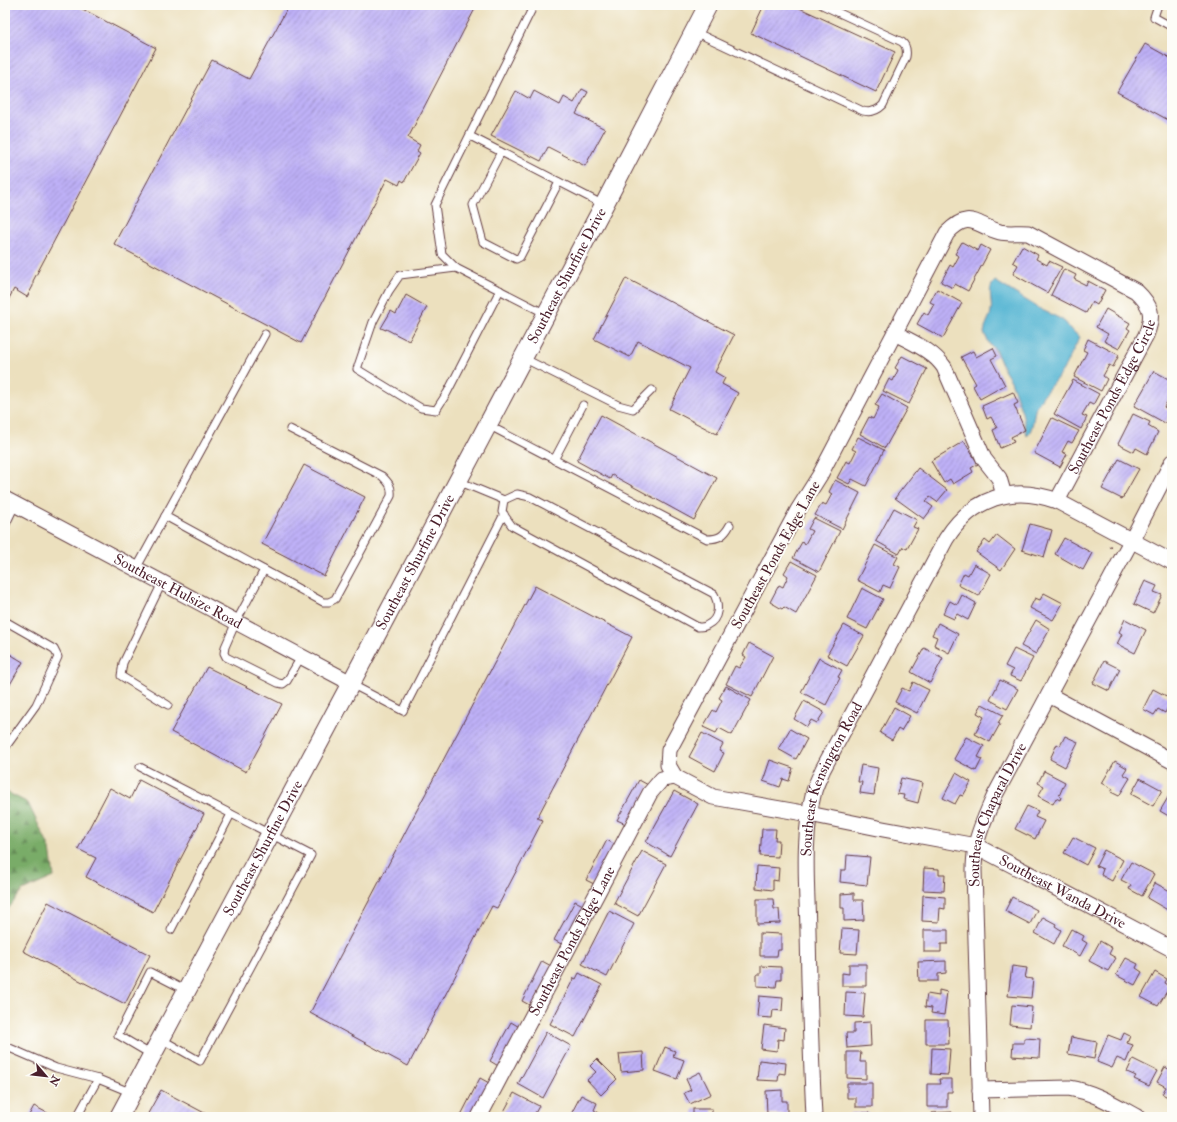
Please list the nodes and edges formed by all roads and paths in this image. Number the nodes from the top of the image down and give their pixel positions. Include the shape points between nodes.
1 (534, 5) edge
2 (708, 5) edge
3 (822, 5) edge
4 (1158, 5) edge
5 (1172, 27) edge
6 (694, 32) junction
7 (470, 136) junction
8 (501, 152) junction
9 (559, 182) junction
10 (604, 205) junction
11 (456, 268) junction
12 (500, 290) junction
13 (546, 314) junction
14 (895, 333) junction
15 (264, 334) dead end
16 (523, 358) junction
17 (652, 390) dead end
18 (583, 405) dead end
19 (488, 425) junction
20 (290, 429) dead end
21 (554, 460) junction
22 (1172, 462) edge
23 (458, 481) junction
24 (1004, 495) junction
25 (504, 500) junction
26 (1057, 501) junction
27 (10, 502) edge
28 (504, 514) junction
29 (165, 516) junction
30 (5, 526) edge
31 (730, 526) dead end
32 (1132, 540) junction
33 (1172, 562) edge
34 (136, 569) junction
35 (264, 570) junction
36 (162, 583) junction
37 (5, 621) edge
38 (236, 622) junction
39 (301, 657) junction
40 (351, 684) junction
41 (1049, 695) junction
42 (168, 705) dead end
43 (5, 748) edge
44 (1172, 761) edge
45 (140, 766) dead end
46 (675, 777) junction
47 (231, 814) junction
48 (809, 814) junction
49 (270, 835) junction
50 (976, 846) junction
51 (171, 930) dead end
52 (1172, 949) edge
53 (187, 991) junction
54 (161, 1039) junction
55 (5, 1046) edge
56 (152, 1055) junction
57 (98, 1079) junction
58 (980, 1090) junction
59 (132, 1093) junction
60 (77, 1117) edge
61 (119, 1117) edge
62 (479, 1117) edge
63 (814, 1117) edge
64 (981, 1117) edge
65 (1137, 1117) edge

1 - 7 lane
2 - 6 street, Southeast Shurfine Drive
3 - 6 lane via 902,42 905,46 906,53 902,64 880,109 863,111
4 - 5 lane via 1154,17
6 - 10 street, Southeast Shurfine Drive
7 - 8 lane
7 - 11 lane via 435,205 442,254
8 - 9 lane
8 - 9 lane via 473,205 483,242 516,259 520,256
9 - 10 lane
10 - 13 street, Southeast Shurfine Drive
11 - 12 lane
11 - 12 lane via 400,275 373,322 357,370 420,408 436,410
12 - 13 lane
13 - 16 street, Southeast Shurfine Drive
14 - 24 street via 923,348 944,367 984,459 999,478
14 - 26 street, Southeast Ponds Edge Circle via 947,233 962,221 973,221 1000,232 1028,233 1136,291 1144,299 1148,304 1150,326
14 - 46 street, Southeast Ponds Edge Lane via 820,476 798,510 669,750 668,765
15 - 29 lane
16 - 17 lane via 618,405 633,409
16 - 19 street, Southeast Shurfine Drive
18 - 21 lane
19 - 21 lane
19 - 23 street, Southeast Shurfine Drive
20 - 35 lane via 382,476 389,482 391,496 334,599 329,602 323,602
21 - 31 lane via 707,539 715,539 725,534
22 - 32 street, Southeast Chaparal Drive
23 - 25 lane
23 - 40 street, Southeast Shurfine Drive
24 - 26 street, Southeast Kensington Road via 1030,494
24 - 48 street, Southeast Kensington Road via 977,506 964,516 946,539 823,769 814,790
25 - 28 lane
25 - 28 lane via 517,494 530,496 714,594 718,601 714,619 707,625 698,627 512,526
26 - 32 street, Southeast Kensington Road
27 - 30 lane
27 - 34 street, Southeast Hulsize Road
28 - 40 lane via 403,712
29 - 34 lane
29 - 35 lane
32 - 33 street, Southeast Kensington Road
32 - 41 street, Southeast Chaparal Drive
34 - 36 street, Southeast Hulsize Road
35 - 38 lane
36 - 38 street, Southeast Hulsize Road
36 - 42 lane via 123,663 121,676
37 - 43 lane via 54,649 58,657 36,705
38 - 39 street, Southeast Hulsize Road
38 - 39 lane via 225,647 226,657 283,684
39 - 40 street, Southeast Hulsize Road
40 - 49 street, Southeast Shurfine Drive
41 - 44 street
41 - 50 street, Southeast Chaparal Drive via 995,794
45 - 47 lane
46 - 48 street via 713,797
46 - 62 street, Southeast Ponds Edge Lane via 662,779 650,792
47 - 49 lane
47 - 51 lane
48 - 50 street, Southeast Wanda Drive
48 - 63 street, Southeast Kensington Road via 806,852
49 - 53 street, Southeast Shurfine Drive
49 - 54 lane via 311,856 200,1061
50 - 52 street, Southeast Wanda Drive
50 - 58 street, Southeast Chaparal Drive via 974,870
53 - 54 street, Southeast Shurfine Drive
53 - 56 lane via 150,972 118,1035
54 - 56 street, Southeast Shurfine Drive
55 - 57 lane via 56,1068
56 - 59 street, Southeast Shurfine Drive
57 - 59 lane
57 - 60 lane
58 - 64 street, Southeast Chaparal Drive
58 - 65 street via 1069,1088 1091,1094
59 - 61 street, Southeast Shurfine Drive

